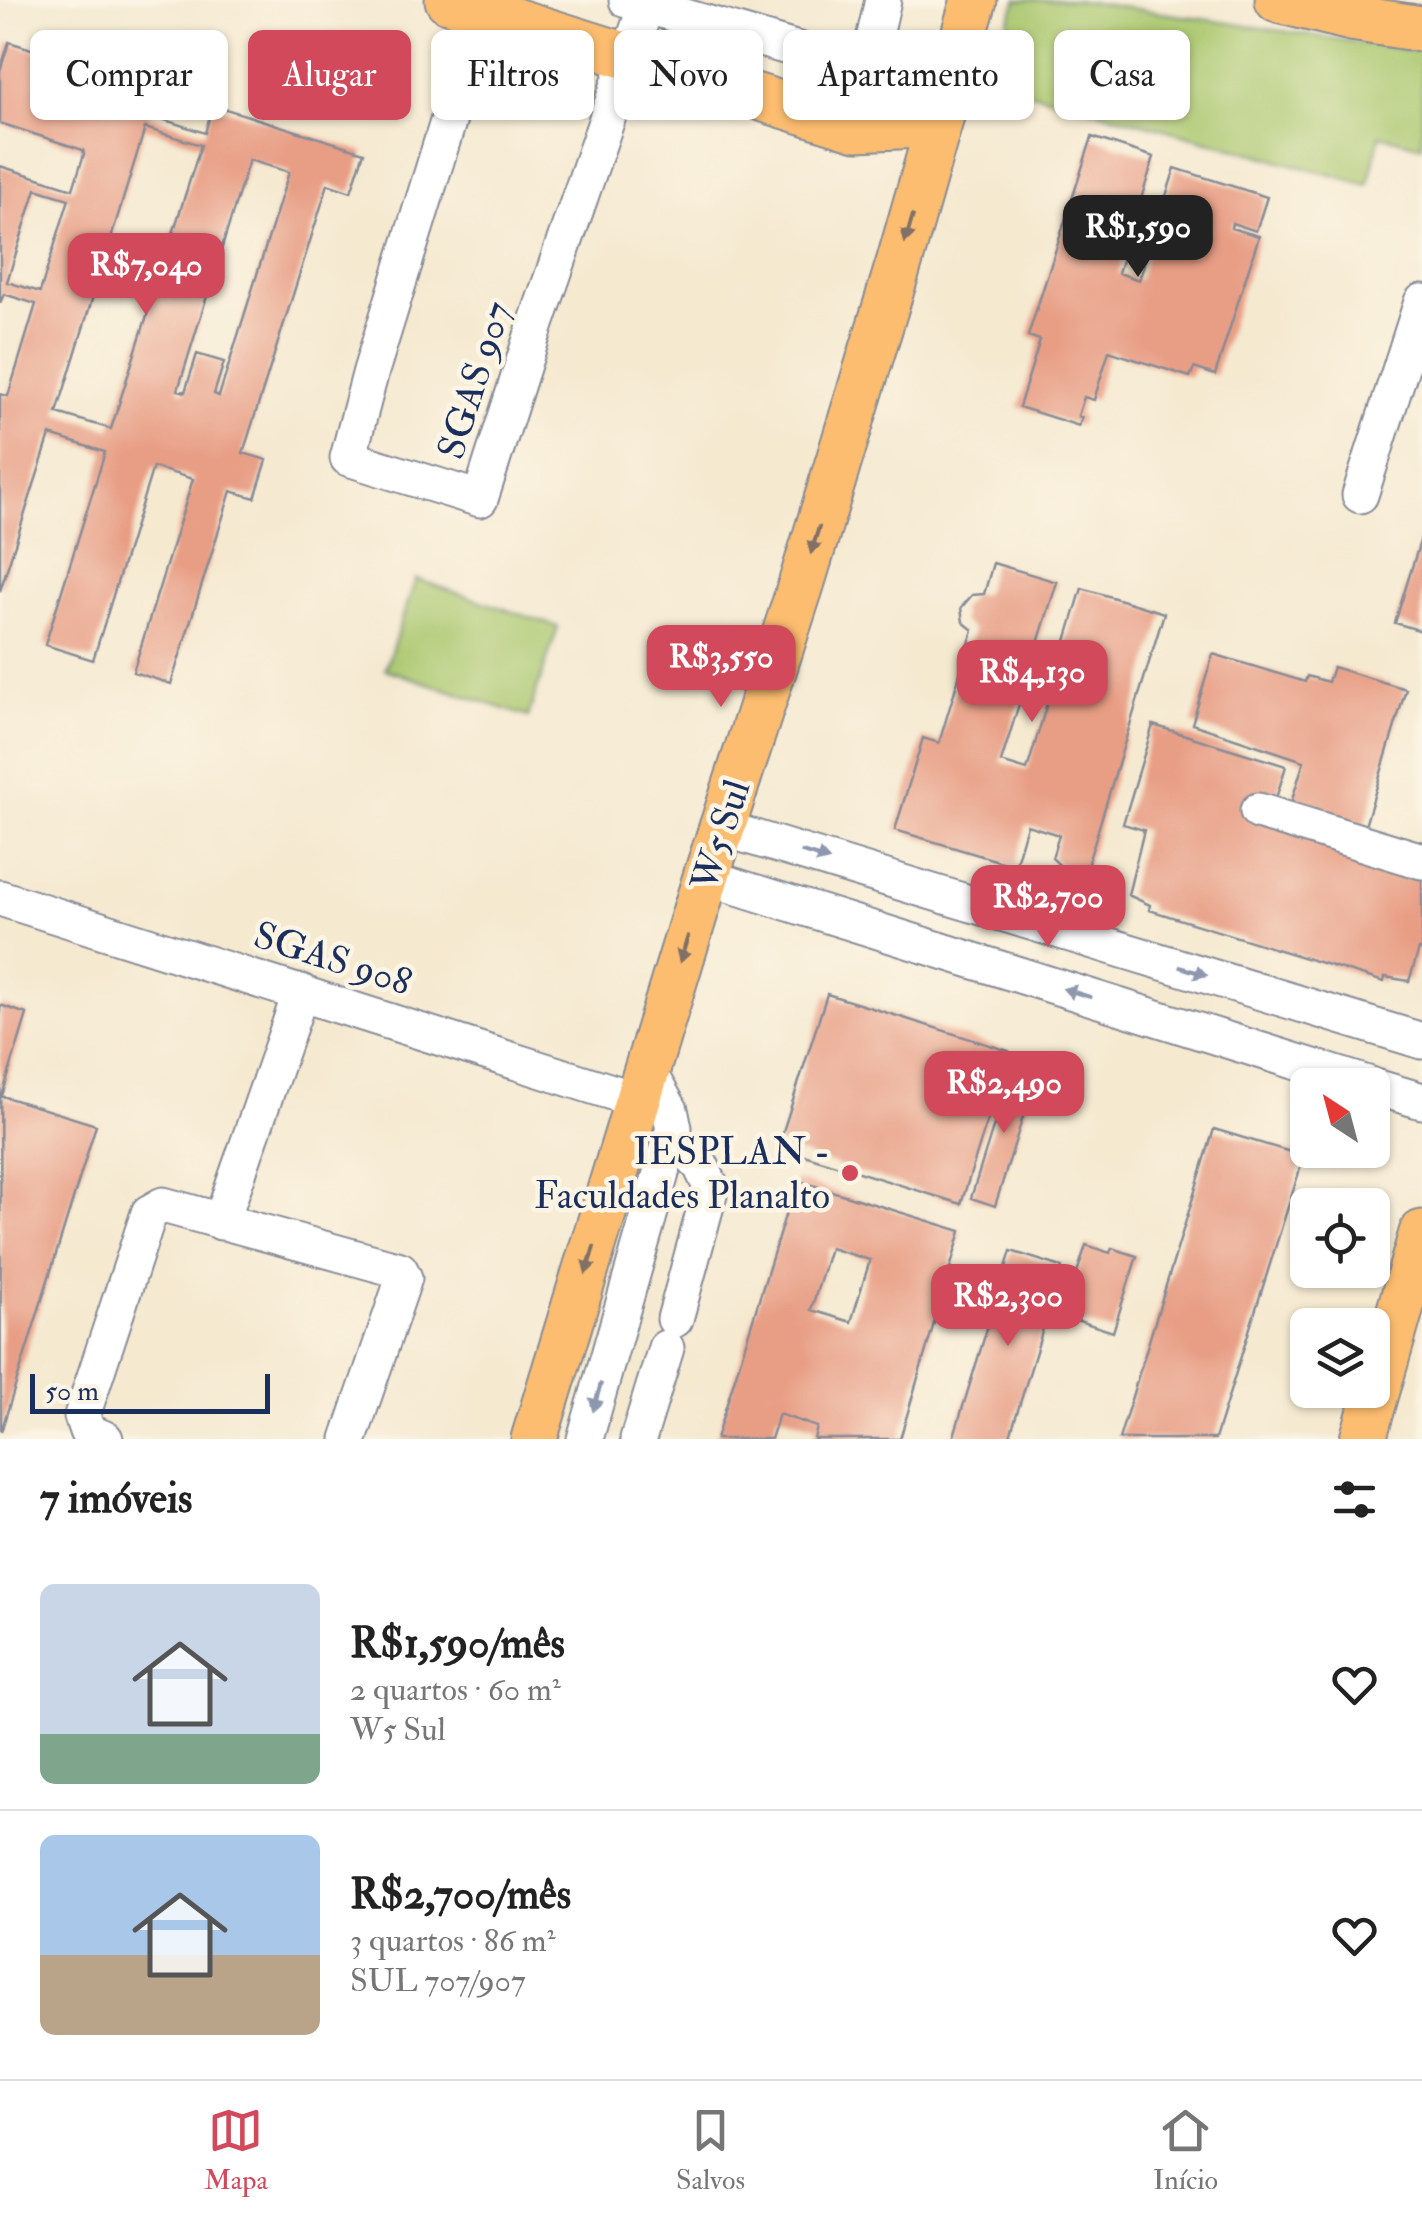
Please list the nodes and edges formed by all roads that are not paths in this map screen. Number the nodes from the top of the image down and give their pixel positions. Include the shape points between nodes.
1 (883, 0) edge
2 (974, 0) edge
3 (1278, 0) edge
4 (636, 3) edge
5 (465, 6) edge
6 (1422, 29) edge
7 (632, 30) edge
8 (614, 51) edge
9 (763, 98) edge
10 (614, 99) edge
11 (939, 124) junction
12 (857, 128) junction
13 (923, 179) junction
14 (1422, 302) edge
15 (1360, 496) dead end
16 (1258, 811) dead end
17 (722, 828) junction
18 (1422, 861) edge
19 (706, 877) junction
20 (0, 898) edge
21 (301, 992) junction
22 (1422, 1041) edge
23 (1318, 1068) edge
24 (644, 1087) junction
25 (1390, 1091) edge
26 (1422, 1101) edge
27 (672, 1136) junction
28 (221, 1222) junction
29 (1422, 1232) edge
30 (105, 1439) edge
31 (349, 1439) edge
32 (534, 1439) edge
33 (584, 1439) edge
34 (638, 1439) edge
35 (1363, 1439) edge

1 - 4 street via 867,70
2 - 11 main road, W5 Sul
3 - 6 main road
4 - 7 street
5 - 8 main road
5 - 10 street, SGAS 907 via 348,458 480,499
9 - 12 main road
11 - 12 main road
11 - 13 main road, W5 Sul
12 - 13 main road
13 -> 17 main road, W5 Sul
14 - 15 street
16 - 18 street
17 - 19 main road, W5 Sul
17 -> 22 street
23 -> 19 street
19 -> 24 main road, W5 Sul
20 - 21 street, SGAS 908
21 - 24 street, SGAS 908
21 - 28 street
24 - 27 street via 673,1117
24 -> 32 main road, W5 Sul
25 - 26 street
27 -> 33 street
27 - 34 street via 710,1188
28 - 30 street via 164,1205 149,1214 82,1416 88,1430
28 - 31 street via 402,1274
29 - 35 main road

